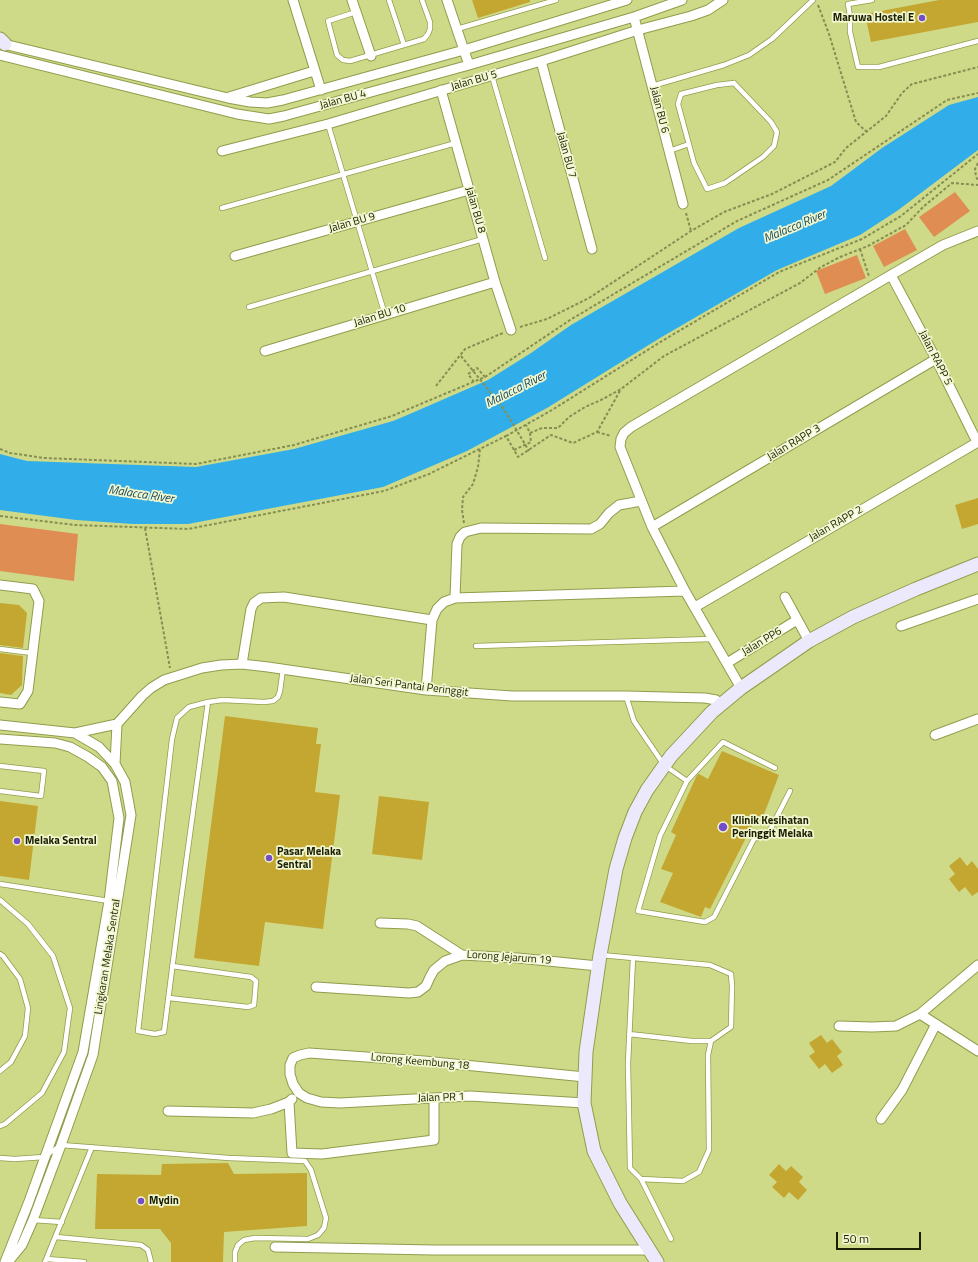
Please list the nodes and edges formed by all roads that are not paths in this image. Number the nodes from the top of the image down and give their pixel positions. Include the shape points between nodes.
1 (293, 0) edge
2 (352, 0) edge
3 (389, 0) edge
4 (422, 0) edge
5 (447, 0) edge
6 (556, 0) edge
7 (627, 0) edge
8 (682, 0) edge
9 (723, 0) edge
10 (814, 0) edge
11 (872, 0) edge
12 (356, 12) junction
13 (634, 16) junction
14 (457, 29) junction
15 (638, 30) junction
16 (978, 41) edge
17 (1, 45) edge
18 (404, 45) junction
19 (464, 50) junction
20 (371, 56) junction
21 (541, 61) junction
22 (469, 66) junction
23 (314, 71) junction
24 (492, 76) junction
25 (652, 86) junction
26 (321, 90) junction
27 (441, 90) junction
28 (228, 98) junction
29 (328, 124) junction
30 (456, 143) junction
31 (689, 144) junction
32 (222, 151) dead end
33 (669, 151) junction
34 (343, 174) junction
35 (469, 190) junction
36 (683, 204) road end
37 (222, 208) dead end
38 (358, 222) junction
39 (978, 231) edge
40 (483, 239) junction
41 (592, 249) dead end
42 (236, 256) dead end
43 (545, 258) dead end
44 (372, 271) junction
45 (891, 275) junction
46 (495, 282) junction
47 (249, 307) dead end
48 (386, 315) junction
49 (511, 330) road end
50 (265, 351) dead end
51 (936, 359) junction
52 (978, 442) edge
53 (641, 501) junction
54 (652, 527) junction
55 (978, 564) edge
56 (0, 585) edge
57 (685, 591) junction
58 (785, 597) dead end
59 (455, 598) junction
60 (978, 599) edge
61 (695, 607) junction
62 (432, 620) junction
63 (797, 620) junction
64 (900, 626) dead end
65 (713, 639) junction
66 (809, 641) junction
67 (476, 646) dead end
68 (0, 649) edge
69 (32, 653) junction
70 (727, 663) junction
71 (242, 664) junction
72 (283, 669) junction
73 (741, 688) junction
74 (426, 690) junction
75 (626, 696) junction
76 (0, 702) edge
77 (208, 702) junction
78 (721, 705) junction
79 (978, 719) edge
80 (117, 724) junction
81 (0, 725) edge
82 (75, 733) junction
83 (935, 734) dead end
84 (0, 739) edge
85 (115, 764) junction
86 (664, 765) junction
87 (0, 766) edge
88 (775, 768) dead end
89 (687, 781) junction
90 (0, 791) edge
91 (790, 791) dead end
92 (0, 884) edge
93 (0, 900) edge
94 (109, 901) junction
95 (380, 923) dead end
96 (0, 954) edge
97 (462, 955) junction
98 (633, 958) junction
99 (599, 961) junction
100 (978, 965) edge
101 (172, 966) junction
102 (316, 987) dead end
103 (168, 998) junction
104 (920, 1014) junction
105 (936, 1024) junction
106 (839, 1026) dead end
107 (629, 1034) junction
108 (711, 1041) junction
109 (978, 1051) edge
110 (0, 1071) edge
111 (585, 1077) junction
112 (299, 1093) junction
113 (434, 1098) junction
114 (289, 1102) junction
115 (584, 1103) junction
116 (168, 1111) dead end
117 (881, 1119) dead end
118 (0, 1126) edge
119 (61, 1145) junction
120 (92, 1147) junction
121 (44, 1157) junction
122 (0, 1158) edge
123 (641, 1179) junction
124 (33, 1220) junction
125 (62, 1222) junction
126 (56, 1237) junction
127 (671, 1239) dead end
128 (275, 1247) dead end
129 (648, 1250) junction
130 (46, 1261) edge
131 (4, 1262) edge
132 (8, 1262) edge
133 (84, 1262) edge
134 (151, 1262) edge
135 (235, 1262) edge
136 (657, 1262) edge

1 - 23 street
2 - 12 street
3 - 18 lane
4 - 18 lane via 430,29 424,39
5 - 14 street
6 - 14 lane
7 - 19 street, Jalan BU 4
8 - 13 street, Jalan BU 4
9 - 15 street, Jalan BU 5 via 708,10 691,16
10 - 25 lane via 772,39 749,55
11 - 16 lane via 848,4 850,32 858,68 879,67
12 - 20 street
12 - 20 lane via 328,21 337,55 343,60 350,61
13 - 15 street, Jalan BU 6
13 - 22 street, Jalan BU 4
14 - 19 street
15 - 21 street, Jalan BU 5
15 - 25 street, Jalan BU 6
17 - 22 street, Jalan BU 4 via 237,114 269,119
17 - 28 street, Jalan BU 4
18 - 20 lane
19 - 22 street
19 - 26 street, Jalan BU 4
21 - 24 street, Jalan BU 5
21 - 41 street, Jalan BU 7
23 - 26 street
23 - 28 street
24 - 27 street, Jalan BU 5
24 - 43 lane
25 - 33 street, Jalan BU 6
26 - 28 street, Jalan BU 4 via 266,103
27 - 29 street, Jalan BU 5
27 - 30 street, Jalan BU 8
29 - 32 street, Jalan BU 5
29 - 34 lane
30 - 34 lane
30 - 35 street, Jalan BU 8
31 - 31 lane via 678,104 681,94 717,85 734,83 772,122 777,132 774,146 763,157 725,183 707,189 694,163
31 - 33 lane
33 - 36 street, Jalan BU 6
34 - 37 lane
34 - 38 lane
35 - 38 street, Jalan BU 9
35 - 40 street, Jalan BU 8
38 - 42 street, Jalan BU 9
38 - 44 lane
39 - 45 street via 943,245
40 - 44 lane
40 - 46 street, Jalan BU 8
44 - 47 lane
44 - 48 lane
45 - 51 street, Jalan RAPP 5
45 - 53 street via 630,427 620,439 620,447
46 - 48 street, Jalan BU 10
46 - 49 street, Jalan BU 8
48 - 50 street, Jalan BU 10
51 - 52 street, Jalan RAPP 5
51 - 54 street, Jalan RAPP 3
52 - 61 street, Jalan RAPP 2
53 - 54 street
53 - 59 street via 619,505 600,524 591,529 481,528 465,532 457,544
54 - 57 street
55 - 66 street via 853,617
56 - 69 street via 33,589 39,601
57 - 59 street
57 - 61 street
58 - 63 street
59 - 62 street via 444,602
60 - 64 street
61 - 65 street
62 - 71 street via 284,597 262,598 254,603 251,609
62 - 74 street
63 - 66 street
63 - 70 street, Jalan PP6
65 - 67 lane
65 - 70 street
66 - 73 street
68 - 69 lane
69 - 76 street via 28,691 20,704
70 - 73 street
71 - 72 street, Jalan Seri Pantai Peringgit
71 - 80 street, Jalan Seri Pantai Peringgit via 202,668 164,680 142,696
72 - 74 street, Jalan Seri Pantai Peringgit
72 - 77 lane via 280,691 273,701
73 - 78 street
74 - 75 street, Jalan Seri Pantai Peringgit via 512,696
75 - 78 street, Jalan Seri Pantai Peringgit via 711,698
75 - 86 lane via 634,721
77 - 101 lane
77 - 103 lane via 189,708 178,718 172,739 138,1031 155,1034 164,1032
78 - 86 street
79 - 83 street
80 - 82 street
80 - 85 street
81 - 82 street, Lingkaran Melaka Sentral
82 - 85 street, Lingkaran Melaka Sentral via 99,747
84 - 94 street, Lingkaran Melaka Sentral via 55,743 70,748 102,767 112,781 119,818
85 - 119 street, Lingkaran Melaka Sentral via 125,782 131,815 93,1054
86 - 89 lane
86 - 99 street via 635,812 625,838 616,870
87 - 90 lane via 44,771 41,796
88 - 89 lane via 723,742
89 - 91 lane via 660,836 638,911 705,922 714,917 754,839 768,834
92 - 94 lane
93 - 118 lane via 28,924 53,956 70,1008 64,1052 42,1094
94 - 121 street, Lingkaran Melaka Sentral via 83,1052
95 - 97 street via 417,926
96 - 110 lane via 20,979 28,1008 25,1036 11,1062
97 - 99 street, Lorong Jejarum 19
97 - 102 street, Lorong Jejarum 19 via 445,961 434,970 426,986 418,992
98 - 99 lane
98 - 107 lane
98 - 108 lane via 710,965 731,974 731,1027
99 - 111 street via 586,1052
100 - 104 street
101 - 103 lane
101 - 103 lane via 251,977 256,981 254,1005 248,1007
104 - 105 street
104 - 106 street via 896,1026
105 - 109 street
105 - 117 street via 902,1090
107 - 108 lane
107 - 123 lane via 630,1168
108 - 123 lane via 708,1055 709,1150 699,1172 683,1181
111 - 112 street, Lorong Keembung 18 via 309,1053 293,1058 290,1066 293,1084
111 - 115 street
112 - 113 street, Jalan PR 1 via 322,1102 340,1103
112 - 114 street
113 - 114 street via 434,1140 322,1154 292,1154
113 - 115 street, Jalan PR 1 via 470,1096
114 - 116 street via 271,1110 253,1113
115 - 129 street via 594,1151 620,1203
119 - 120 lane
119 - 121 lane
119 - 124 street, Lingkaran Melaka Sentral
120 - 125 lane
120 - 135 lane via 305,1161 311,1170 326,1218 324,1228 318,1235 308,1239 244,1240 235,1252
121 - 122 lane
121 - 131 street, Lingkaran Melaka Sentral
123 - 127 lane
124 - 125 lane
124 - 132 street, Lingkaran Melaka Sentral via 22,1245
125 - 126 lane
126 - 130 lane
126 - 134 lane via 141,1245 148,1250
128 - 129 street
129 - 136 street
130 - 133 lane

